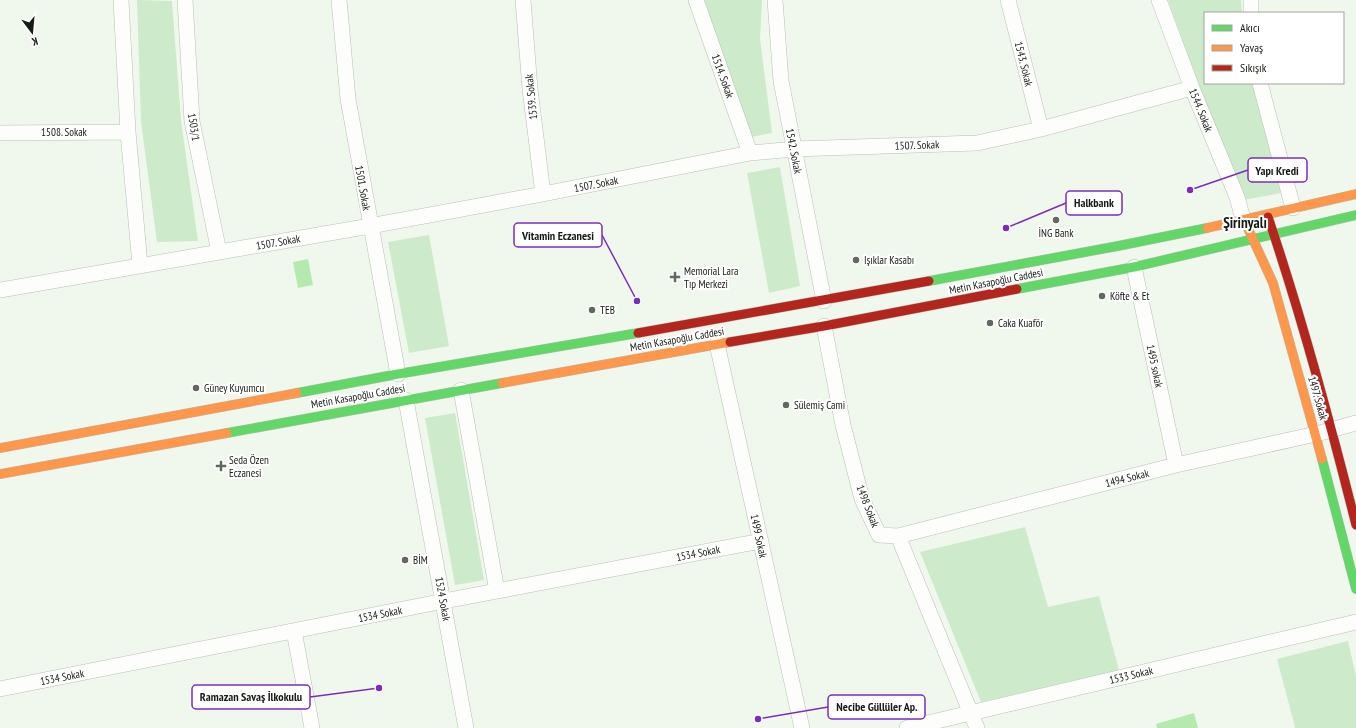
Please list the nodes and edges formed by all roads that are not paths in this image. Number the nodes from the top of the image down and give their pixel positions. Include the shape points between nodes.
1 (121, 0) edge
2 (185, 0) edge
3 (339, 0) edge
4 (523, 0) edge
5 (696, 0) edge
6 (775, 0) edge
7 (1008, 0) edge
8 (1159, 0) edge
9 (1251, 0) edge
10 (1251, 12) edge
11 (1260, 84) edge
12 (1192, 88) junction
13 (1041, 129) junction
14 (128, 132) junction
15 (0, 133) edge
16 (794, 148) junction
17 (750, 153) junction
18 (543, 194) junction
19 (1356, 194) edge
20 (1293, 208) junction
21 (1267, 215) junction
22 (1356, 215) edge
23 (1243, 219) junction
24 (370, 226) junction
25 (1274, 234) junction
26 (1251, 238) junction
27 (218, 252) junction
28 (140, 266) junction
29 (1134, 267) junction
30 (0, 290) edge
31 (824, 301) junction
32 (824, 326) junction
33 (717, 344) junction
34 (398, 374) junction
35 (461, 390) junction
36 (406, 400) junction
37 (1356, 422) edge
38 (1332, 429) junction
39 (1316, 434) junction
40 (0, 448) edge
41 (1176, 465) junction
42 (0, 474) edge
43 (1356, 525) edge
44 (898, 536) junction
45 (761, 541) junction
46 (1356, 588) edge
47 (497, 591) junction
48 (444, 601) junction
49 (1356, 622) edge
50 (294, 631) junction
51 (0, 689) edge
52 (971, 713) junction
53 (312, 728) edge
54 (466, 728) edge
55 (802, 728) edge
56 (907, 728) edge
57 (977, 728) edge

1 - 14 street
2 - 27 street, 1503/1 via 192,121
3 - 24 street, 1501. Sokak via 348,99
4 - 18 street, 1539. Sokak via 530,89
5 - 17 street, 1514. Sokak
6 - 16 street, 1542. Sokak via 781,81
7 - 13 street, 1543. Sokak
8 - 12 street, 1544. Sokak
9 - 10 street
11 - 20 street
12 - 13 street, 1507. Sokak
12 - 23 street, 1544. Sokak via 1237,197
13 - 16 street, 1507. Sokak via 977,143
14 - 15 street, 1508. Sokak
14 - 28 street
16 - 17 street, 1507. Sokak
16 - 31 street, 1542. Sokak
17 - 18 street, 1507. Sokak
18 - 24 street, 1507. Sokak
19 - 20 main road, Metin Kasapoğlu Caddesi
20 - 21 main road, Metin Kasapoğlu Caddesi
21 - 23 main road, Metin Kasapoğlu Caddesi
21 - 25 main road, 1497. Sokak
22 - 25 main road, Metin Kasapoğlu Caddesi
23 - 26 main road, 1497. Sokak
23 - 31 main road, Metin Kasapoğlu Caddesi via 1118,246
24 - 27 street, 1507. Sokak
24 - 34 street, 1501. Sokak
25 - 26 main road, Metin Kasapoğlu Caddesi
25 - 38 main road, 1497. Sokak
26 - 29 main road, Metin Kasapoğlu Caddesi
26 - 39 main road, 1497. Sokak via 1273,283
27 - 28 street, 1507. Sokak
28 - 30 street, 1507. Sokak
29 - 32 main road, Metin Kasapoğlu Caddesi
29 - 41 street, 1495 sokak
31 - 34 main road, Metin Kasapoğlu Caddesi
32 - 33 main road, Metin Kasapoğlu Caddesi
32 - 44 street, 1498 Sokak via 843,425 862,499 879,535
33 - 35 main road, Metin Kasapoğlu Caddesi
33 - 45 street, 1499 Sokak
34 - 40 main road, Metin Kasapoğlu Caddesi
35 - 36 main road, Metin Kasapoğlu Caddesi
35 - 47 street
36 - 42 main road, Metin Kasapoğlu Caddesi
36 - 48 street, 1524 Sokak
37 - 38 street, 1494 Sokak
38 - 39 street, 1494 Sokak
38 - 43 main road, 1497. Sokak
39 - 41 street, 1494 Sokak
39 - 46 main road, 1497. Sokak
41 - 44 street, 1494 Sokak
44 - 52 street
45 - 47 street, 1534 Sokak
45 - 55 street, 1499 Sokak
47 - 48 street, 1534 Sokak
48 - 50 street, 1534 Sokak
48 - 54 street, 1524 Sokak
49 - 52 street, 1533 Sokak
50 - 51 street, 1534 Sokak
50 - 53 street
52 - 56 street, 1533 Sokak
52 - 57 street

